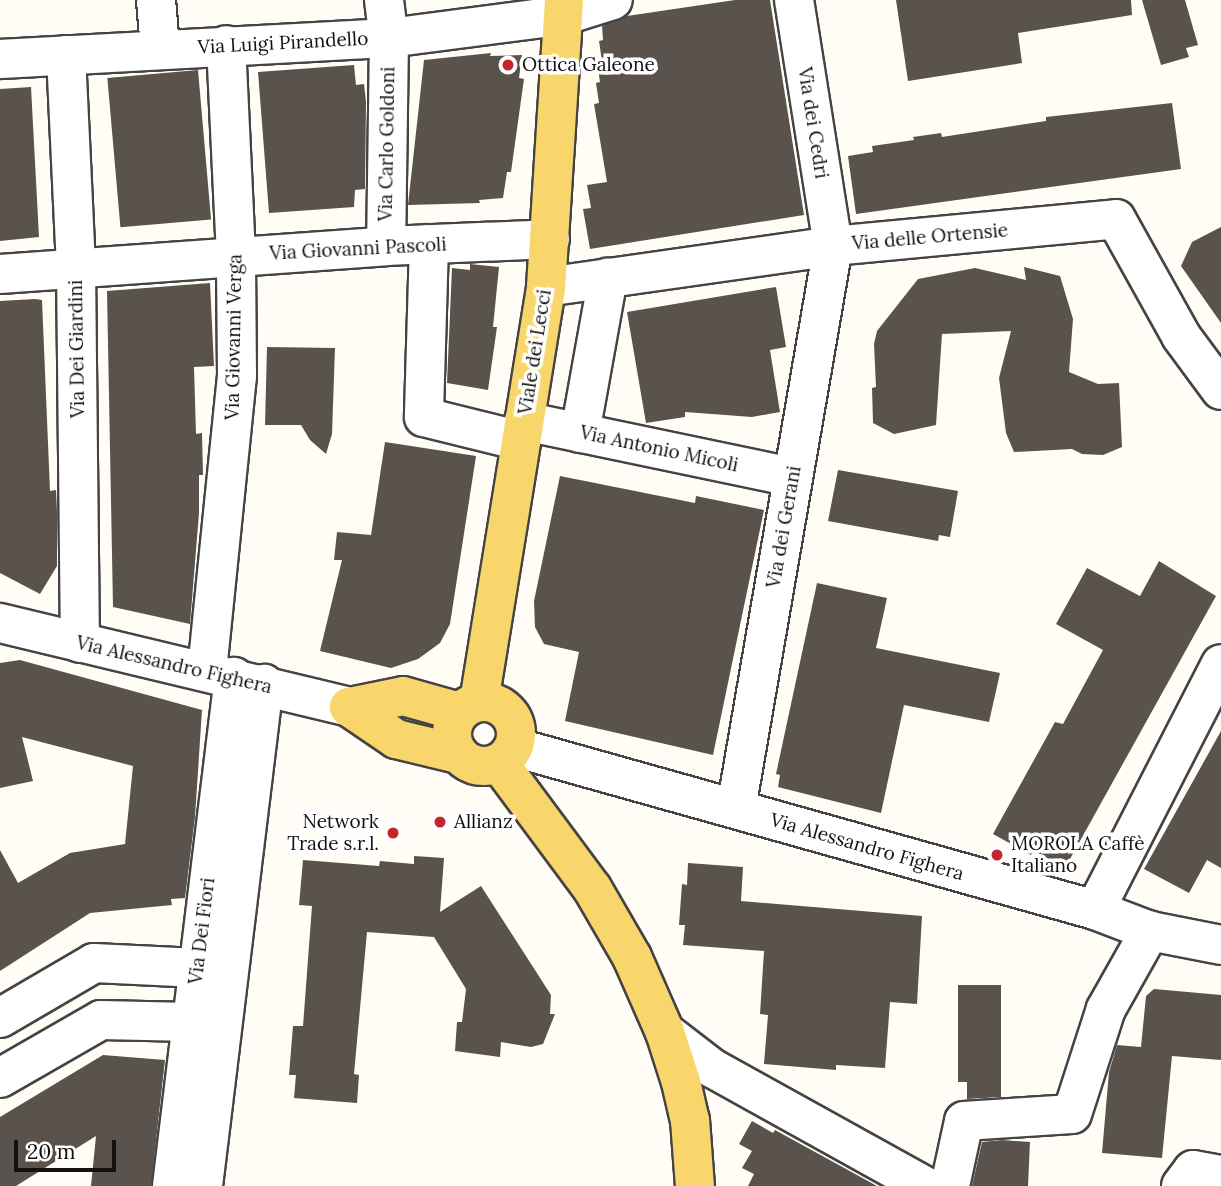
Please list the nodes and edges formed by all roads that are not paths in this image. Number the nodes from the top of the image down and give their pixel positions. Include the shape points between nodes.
1 (156, 0) edge
2 (384, 0) edge
3 (613, 0) edge
4 (794, 0) edge
5 (564, 7) edge
6 (388, 38) junction
7 (226, 45) junction
8 (160, 48) junction
9 (66, 55) junction
10 (0, 59) edge
11 (550, 239) junction
12 (429, 244) junction
13 (386, 246) junction
14 (833, 246) junction
15 (236, 256) junction
16 (76, 266) junction
17 (0, 274) edge
18 (608, 278) junction
19 (546, 287) junction
20 (1221, 389) edge
21 (522, 431) junction
22 (580, 433) junction
23 (793, 477) junction
24 (0, 623) edge
25 (80, 643) junction
26 (1221, 664) edge
27 (235, 677) junction
28 (349, 707) junction
29 (469, 707) junction
30 (458, 754) junction
31 (506, 755) junction
32 (736, 809) junction
33 (1095, 910) junction
34 (1150, 931) junction
35 (1221, 946) edge
36 (198, 968) junction
37 (0, 1018) edge
38 (191, 1022) junction
39 (664, 1032) junction
40 (0, 1078) edge
41 (1221, 1175) edge
42 (928, 1185) edge
43 (172, 1186) edge
44 (203, 1186) edge
45 (695, 1186) edge
46 (1181, 1186) edge

1 - 8 street
2 - 6 street, Via Carlo Goldoni
3 - 5 street
4 - 14 street, Via dei Cedri
5 - 6 street, Via Luigi Pirandello
5 - 11 main road, Viale dei Lecci
6 - 7 street, Via Luigi Pirandello
6 - 13 street, Via Carlo Goldoni
7 - 8 street, Via Luigi Pirandello
7 - 15 street, Via Giovanni Verga
8 - 9 street, Via Luigi Pirandello
9 - 10 street, Via Luigi Pirandello
9 - 16 street, Via Dei Giardini
11 - 12 street, Via Giovanni Pascoli
11 - 19 main road, Viale dei Lecci
12 - 13 street, Via Giovanni Pascoli
12 - 21 street, Via Antonio Micoli via 424,417
13 - 15 street, Via Giovanni Pascoli
14 - 18 street, Via delle Ortensie
14 - 20 street, Via delle Ortensie via 1116,219 1181,336
14 - 23 street, Via dei Gerani
15 - 16 street, Via Giovanni Pascoli
15 - 27 street, Via Giovanni Verga
16 - 17 street, Via Giovanni Pascoli
16 - 25 street, Via Dei Giardini
18 - 19 street, Via delle Ortensie
18 - 22 street
19 - 21 main road, Viale dei Lecci
21 - 22 street, Via Antonio Micoli
21 - 29 main road, Viale dei Lecci
22 - 23 street, Via Antonio Micoli
23 - 32 street, Via dei Gerani
24 - 25 street, Via Alessandro Fighera
25 - 27 street, Via Alessandro Fighera
26 - 33 street
27 - 28 street, Via Alessandro Fighera
27 - 36 street, Via Dei Fiori
27 - 44 street, Via Dei Fiori
28 - 29 main road via 403,696
28 - 30 main road via 396,738
29 - 30 main road via 451,733
29 - 31 main road via 489,702 506,710 515,728
30 - 31 main road via 477,766
31 - 32 street, Via Alessandro Fighera
31 - 39 main road via 632,957
32 - 33 street, Via Alessandro Fighera
33 - 34 street, Via Alessandro Fighera
34 - 35 street, Via Alessandro Fighera
34 - 42 street via 1106,1009 1072,1114 964,1121
36 - 37 street via 94,963
36 - 38 street, Via Dei Fiori
38 - 40 street via 101,1020
38 - 43 street, Via Dei Fiori
39 - 42 street via 712,1068
39 - 45 main road via 690,1120
41 - 46 street via 1194,1170

